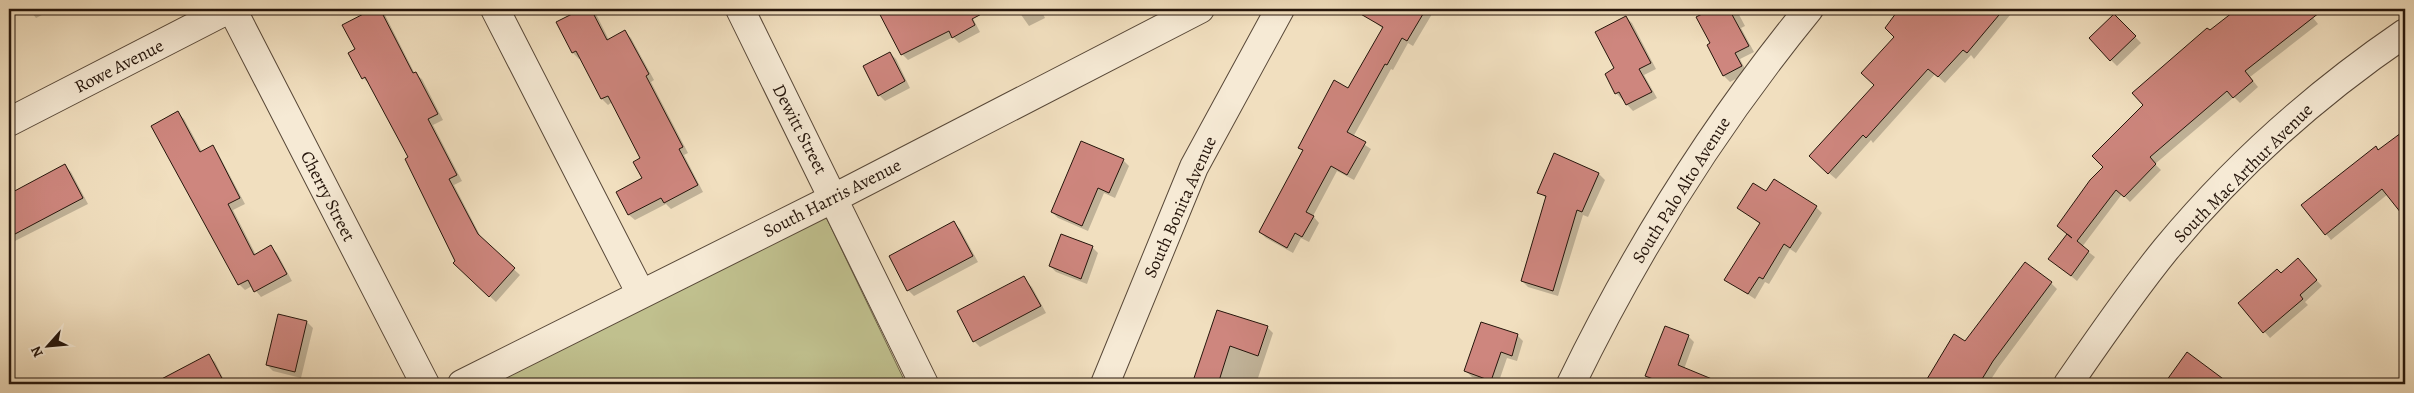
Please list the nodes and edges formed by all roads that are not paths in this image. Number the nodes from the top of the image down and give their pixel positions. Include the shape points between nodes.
1 (231, 9) edge
2 (495, 9) edge
3 (740, 9) edge
4 (1200, 9) edge
5 (1280, 9) edge
6 (1809, 9) edge
7 (2405, 33) edge
8 (9, 122) edge
9 (834, 198) junction
10 (641, 294) junction
11 (425, 384) edge
12 (462, 384) edge
13 (924, 384) edge
14 (1105, 384) edge
15 (1571, 384) edge
16 (2068, 384) edge

1 - 8 street, Rowe Avenue
1 - 11 street, Cherry Street
2 - 10 street
3 - 9 street, Dewitt Street
4 - 9 street, South Harris Avenue
5 - 14 street, South Bonita Avenue via 1194,167
6 - 15 street, South Palo Alto Avenue via 1741,96 1682,185 1621,288
7 - 16 street, South Mac Arthur Avenue via 2318,98 2210,201 2166,249
9 - 10 street, South Harris Avenue
9 - 13 street, Dewitt Street
10 - 12 street, South Harris Avenue

